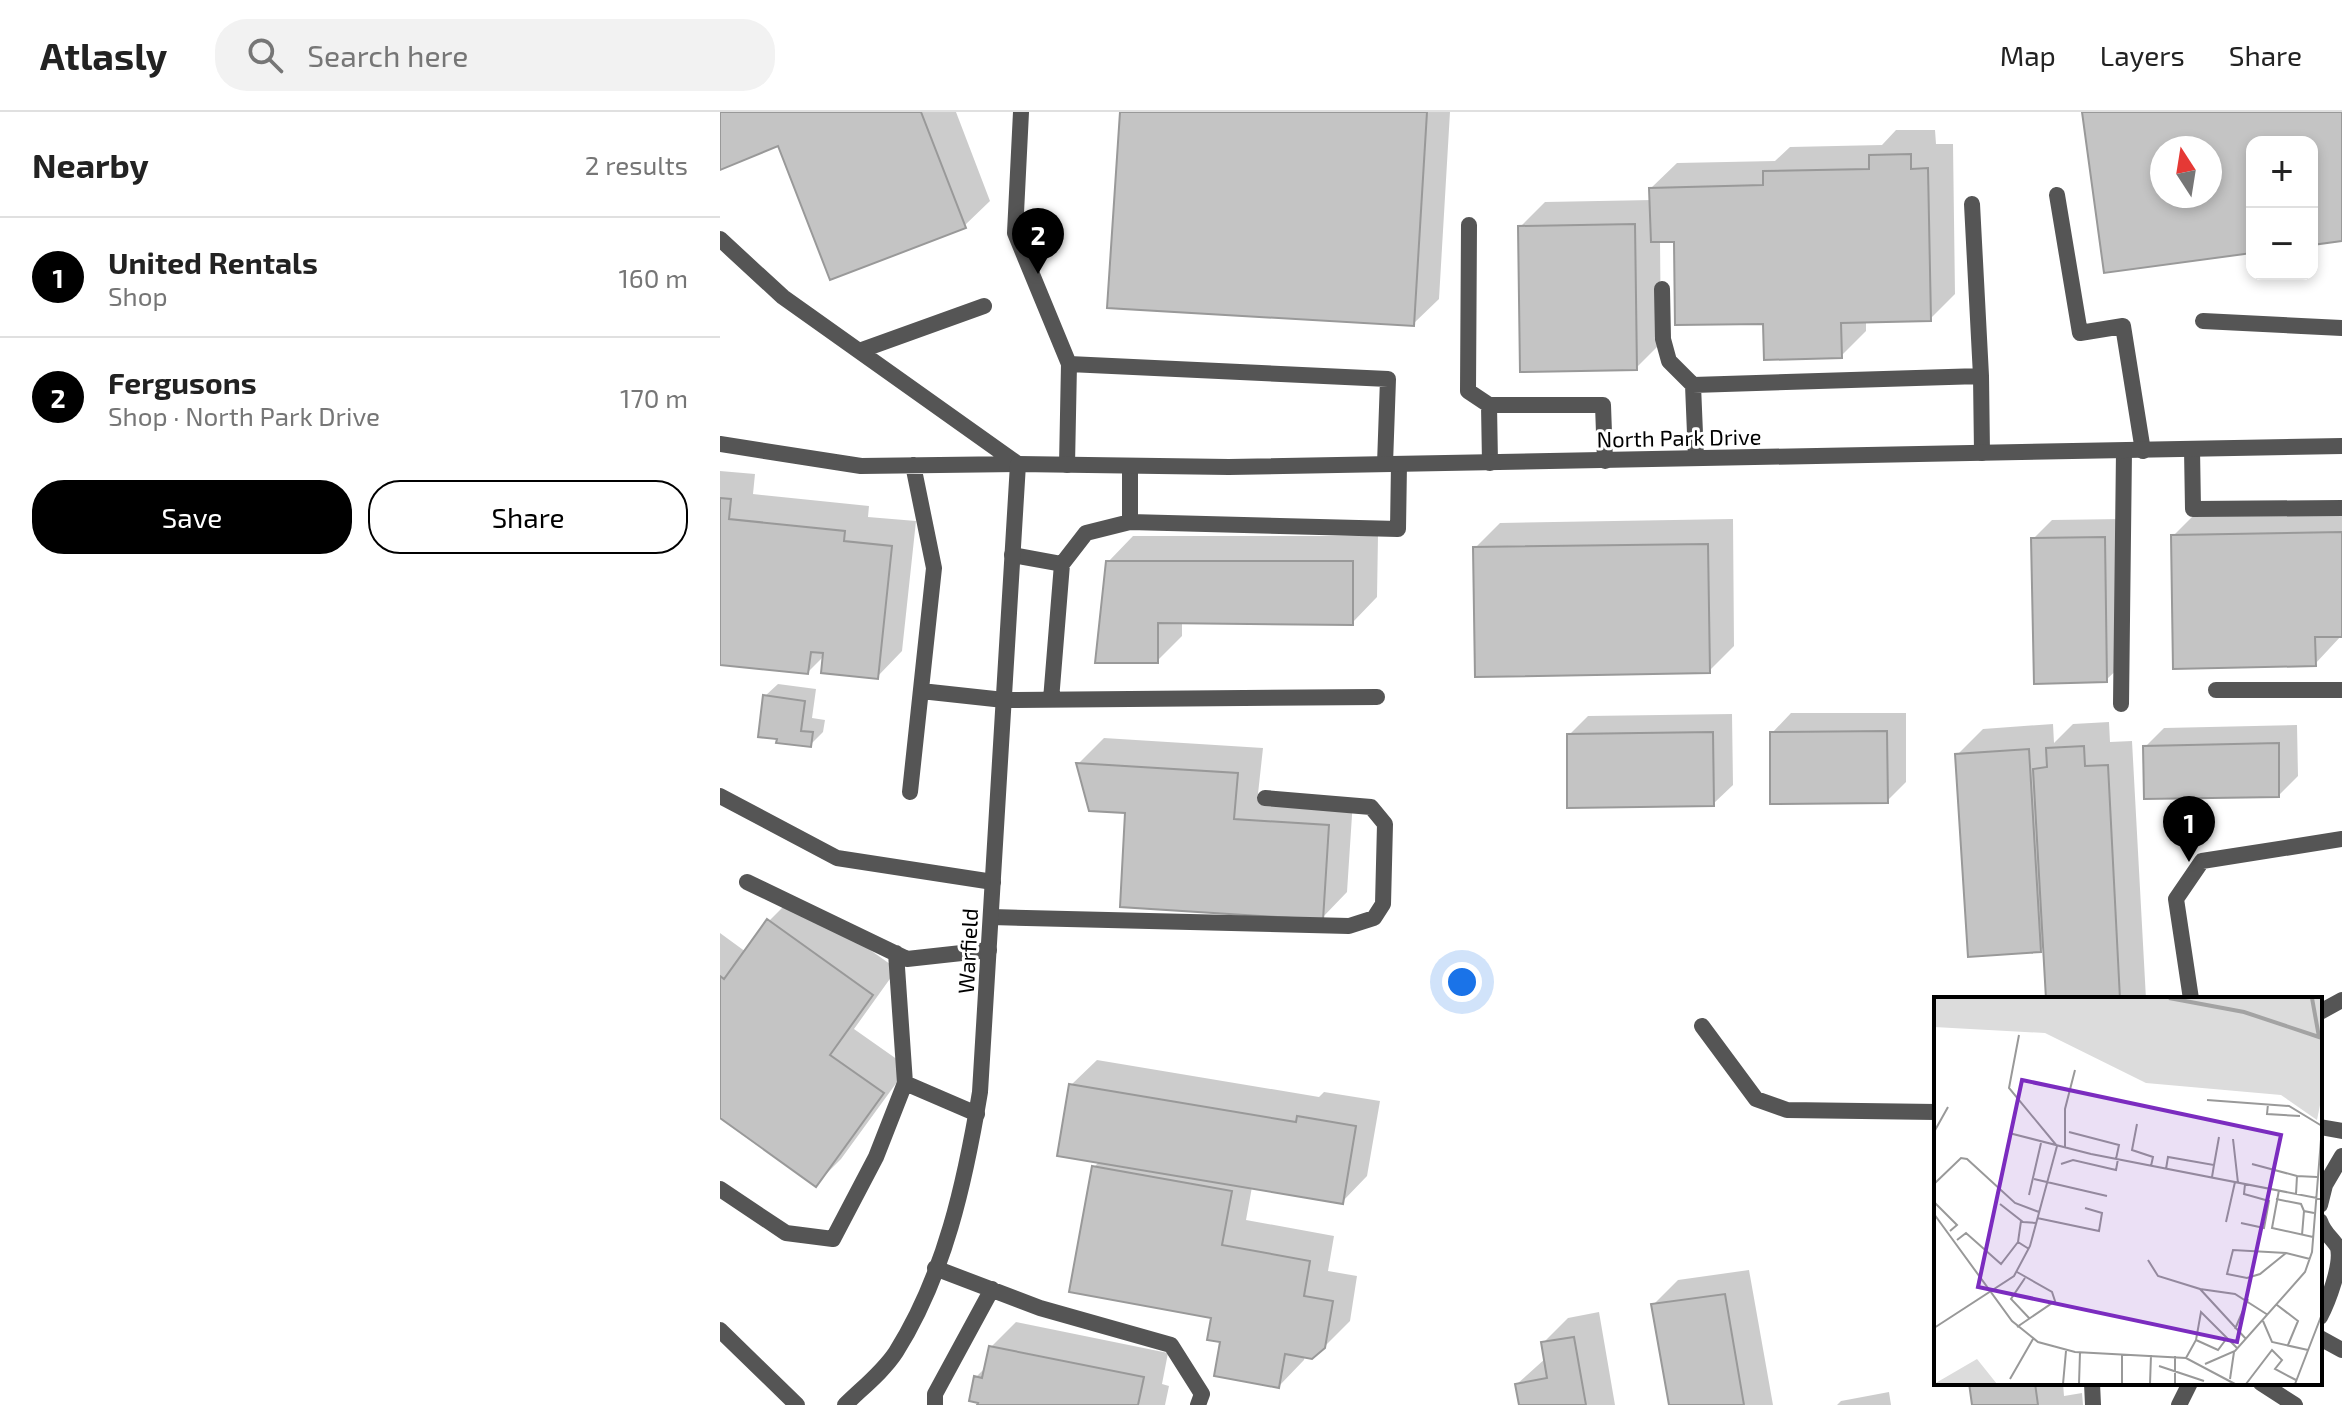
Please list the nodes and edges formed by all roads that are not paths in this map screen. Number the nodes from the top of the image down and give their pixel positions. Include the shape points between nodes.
1 (1021, 112) edge
2 (2057, 195) dead end
3 (1972, 204) dead end
4 (1469, 225) dead end
5 (720, 239) edge
6 (1662, 289) dead end
7 (984, 306) dead end
8 (2203, 321) dead end
9 (2342, 328) edge
10 (859, 351) junction
11 (1069, 364) junction
12 (1981, 376) junction
13 (1693, 385) junction
14 (1489, 405) junction
15 (720, 444) edge
16 (2342, 446) edge
17 (2192, 449) junction
18 (2124, 451) junction
19 (2143, 451) junction
20 (1982, 453) junction
21 (1696, 458) junction
22 (1605, 461) junction
23 (1490, 463) junction
24 (1018, 464) junction
25 (1392, 464) junction
26 (913, 465) junction
27 (1067, 465) junction
28 (1130, 466) junction
29 (2342, 508) edge
30 (1130, 522) junction
31 (1012, 555) junction
32 (1062, 564) junction
33 (2216, 690) dead end
34 (2342, 690) edge
35 (921, 691) junction
36 (1377, 697) dead end
37 (1004, 700) junction
38 (1051, 700) junction
39 (2121, 704) dead end
40 (910, 792) dead end
41 (720, 796) edge
42 (1265, 798) dead end
43 (2342, 839) edge
44 (747, 882) dead end
45 (993, 882) junction
46 (991, 917) junction
47 (989, 950) junction
48 (896, 953) junction
49 (2191, 997) edge
50 (2342, 1000) edge
51 (2322, 1011) edge
52 (1702, 1026) dead end
53 (905, 1083) junction
54 (1934, 1112) edge
55 (977, 1114) junction
56 (2322, 1127) edge
57 (2342, 1131) edge
58 (2342, 1156) edge
59 (720, 1189) edge
60 (2322, 1197) edge
61 (2322, 1227) edge
62 (935, 1268) junction
63 (992, 1289) junction
64 (2322, 1313) edge
65 (720, 1330) edge
66 (2322, 1339) edge
67 (2342, 1350) edge
68 (2092, 1385) edge
69 (2189, 1385) edge
70 (2263, 1385) edge
71 (2277, 1400) edge
72 (797, 1405) edge
73 (845, 1405) edge
74 (935, 1405) edge
75 (1198, 1405) edge
76 (2093, 1405) edge
77 (2179, 1405) edge
78 (2295, 1405) edge

1 - 11 street via 1015,233
2 - 19 street via 2080,333 2123,326
3 - 12 street
4 - 14 street via 1468,391
5 - 10 street via 783,297
6 - 13 street via 1669,361
7 - 10 street
8 - 9 street
10 - 24 street
11 - 25 street via 1388,379
11 - 27 street
12 - 13 street
12 - 20 street
13 - 21 street
14 - 22 street via 1603,405
14 - 23 street
15 - 26 street, North Park Drive via 861,466
16 - 17 street, North Park Drive
17 - 19 street, North Park Drive
17 - 29 street via 2193,509
18 - 19 street, North Park Drive
18 - 20 street, North Park Drive
18 - 39 street
20 - 21 street, North Park Drive
21 - 22 street, North Park Drive
22 - 23 street, North Park Drive
23 - 25 street, North Park Drive
24 - 26 street, North Park Drive
24 - 27 street, North Park Drive
24 - 31 street, Warfield
25 - 28 street, North Park Drive
25 - 30 street via 1398,529
26 - 35 street via 934,568
27 - 28 street, North Park Drive
28 - 30 street
30 - 32 street via 1086,533
31 - 32 street
31 - 37 street, Warfield
32 - 38 street
33 - 34 street
35 - 37 street
35 - 40 street
36 - 38 street
37 - 38 street
37 - 45 street, Warfield
41 - 45 street via 837,858
42 - 46 street via 1371,807 1385,824 1383,904 1374,918 1349,926
43 - 49 street via 2202,861 2176,899
44 - 48 street
45 - 46 street, Warfield
46 - 47 street, Warfield
47 - 48 street via 907,959
47 - 55 street, Warfield
48 - 53 street
50 - 51 street
52 - 54 street via 1756,1099 1787,1110
53 - 55 street
53 - 59 street via 876,1157 833,1239 786,1233
55 - 62 street, Warfield via 955,1215
56 - 57 street
58 - 60 street
61 - 64 street via 2339,1259
62 - 63 street
62 - 73 street, Warfield via 895,1355
63 - 74 street via 935,1394
63 - 75 street via 1171,1345 1202,1394
65 - 72 street
66 - 67 street
68 - 76 street
69 - 77 street
70 - 71 street
71 - 78 street

